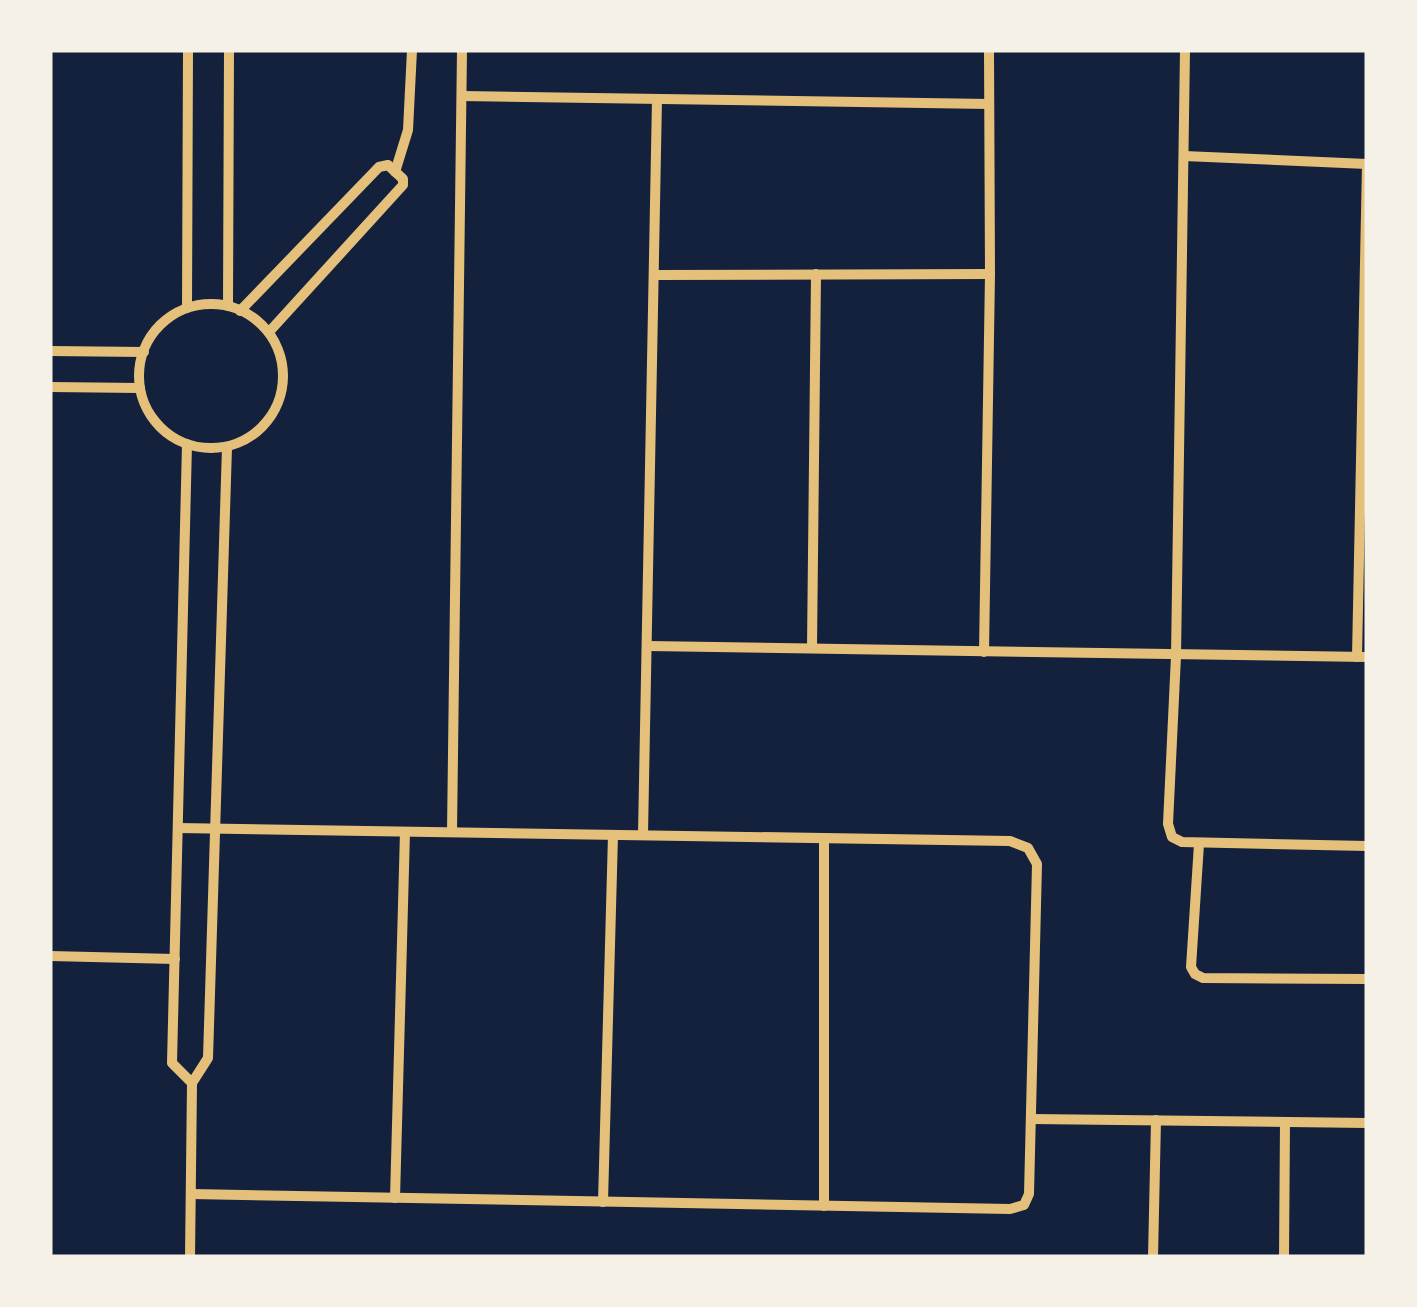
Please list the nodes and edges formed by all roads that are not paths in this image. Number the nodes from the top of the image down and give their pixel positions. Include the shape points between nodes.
1 (188, 50) edge
2 (229, 50) edge
3 (412, 50) edge
4 (462, 50) edge
5 (989, 50) edge
6 (1185, 50) edge
7 (462, 96) junction
8 (657, 98) junction
9 (989, 104) junction
10 (1184, 156) junction
11 (395, 172) junction
12 (654, 274) junction
13 (816, 274) junction
14 (990, 274) junction
15 (187, 308) junction
16 (234, 308) junction
17 (269, 332) junction
18 (1366, 347) edge
19 (50, 351) edge
20 (144, 352) junction
21 (50, 387) edge
22 (140, 388) junction
23 (187, 444) junction
24 (226, 447) junction
25 (648, 646) junction
26 (812, 648) junction
27 (984, 652) junction
28 (1176, 656) junction
29 (1362, 657) edge
30 (178, 828) junction
31 (215, 829) junction
32 (405, 832) junction
33 (452, 832) junction
34 (643, 834) junction
35 (612, 835) junction
36 (824, 838) junction
37 (1199, 844) junction
38 (1367, 846) edge
39 (50, 956) edge
40 (175, 959) junction
41 (1367, 979) edge
42 (192, 1082) junction
43 (1032, 1118) junction
44 (1156, 1120) junction
45 (1285, 1122) junction
46 (1367, 1123) edge
47 (191, 1194) junction
48 (395, 1198) junction
49 (603, 1202) junction
50 (824, 1206) junction
51 (190, 1257) edge
52 (1154, 1257) edge
53 (1284, 1257) edge

1 - 15 street
2 - 16 street
3 - 11 street via 408,130
4 - 7 street
5 - 9 street
6 - 10 street
7 - 8 street
7 - 33 street
8 - 9 street
8 - 12 street
9 - 14 street
10 - 18 street via 1367,164
10 - 28 street
11 - 16 street via 379,167
11 - 17 street via 403,186
12 - 13 street
12 - 25 street
13 - 14 street
13 - 26 street
14 - 27 street
15 - 16 street
15 - 20 street via 165,320
16 - 17 street
17 - 24 street via 284,377 280,401 268,422
18 - 29 street
19 - 20 street
20 - 22 street
21 - 22 street
22 - 23 street via 164,432
23 - 24 street
23 - 30 street
24 - 31 street
25 - 26 street
25 - 34 street
26 - 27 street
27 - 28 street
28 - 29 street
28 - 37 street via 1168,824 1172,837
30 - 31 street
30 - 40 street
31 - 32 street
31 - 42 street via 208,1058
32 - 33 street
32 - 48 street
33 - 35 street
34 - 35 street
34 - 36 street
35 - 49 street
36 - 43 street via 1010,840 1028,848 1037,864
36 - 50 street
37 - 38 street
37 - 41 street via 1195,974
39 - 40 street
40 - 42 street via 172,1063
42 - 47 street
43 - 44 street
43 - 50 street via 1024,1205
44 - 45 street
44 - 52 street
45 - 46 street
45 - 53 street
47 - 48 street
47 - 51 street
48 - 49 street
49 - 50 street

